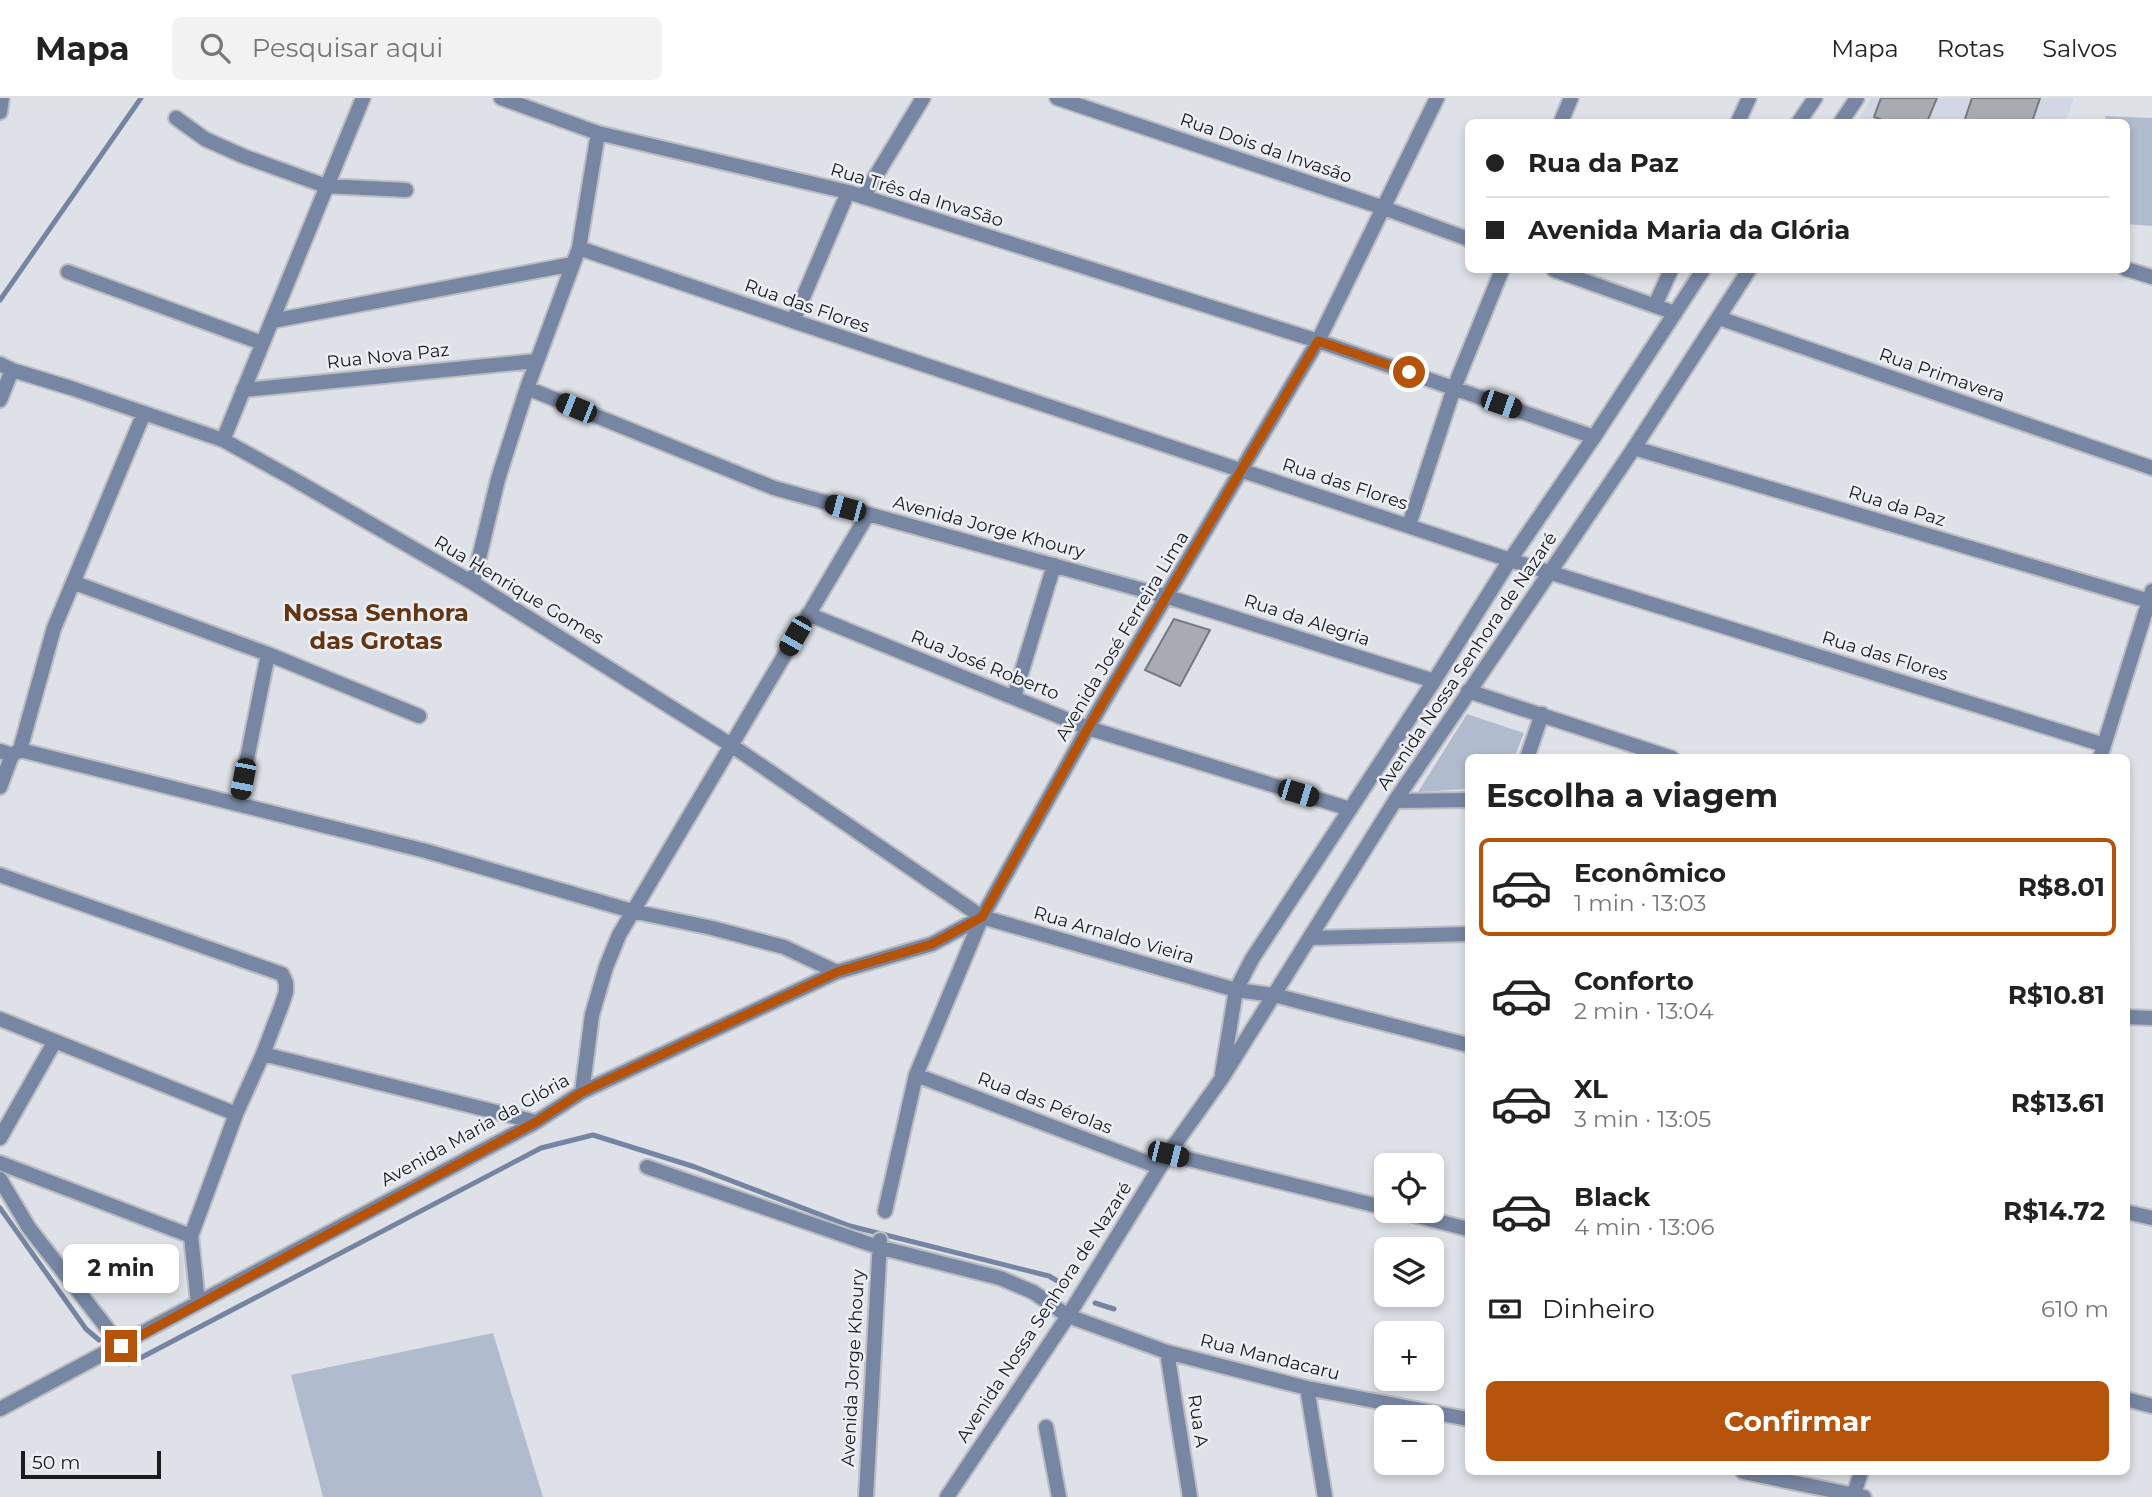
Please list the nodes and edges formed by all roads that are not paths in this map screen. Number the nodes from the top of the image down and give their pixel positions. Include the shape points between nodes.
1 (2, 98) edge
2 (363, 98) edge
3 (502, 98) edge
4 (923, 98) edge
5 (1057, 98) edge
6 (1437, 98) edge
7 (1571, 98) edge
8 (1749, 98) edge
9 (1815, 98) edge
10 (1857, 98) edge
11 (0, 112) edge
12 (176, 118) dead end
13 (1562, 119) edge
14 (1739, 119) edge
15 (1801, 119) edge
16 (1843, 119) edge
17 (598, 134) junction
18 (326, 186) junction
19 (406, 190) dead end
20 (848, 192) junction
21 (863, 197) junction
22 (1384, 208) junction
23 (1465, 238) edge
24 (579, 248) junction
25 (573, 264) junction
26 (2130, 270) edge
27 (68, 272) dead end
28 (1501, 273) edge
29 (1563, 273) edge
30 (1670, 273) edge
31 (1701, 273) edge
32 (1747, 273) edge
33 (2152, 277) edge
34 (1655, 305) junction
35 (1675, 313) junction
36 (1719, 318) junction
37 (272, 321) junction
38 (793, 321) junction
39 (1318, 341) junction
40 (262, 344) junction
41 (536, 361) junction
42 (6, 367) edge
43 (527, 388) junction
44 (1454, 388) junction
45 (243, 390) junction
46 (0, 400) edge
47 (144, 413) junction
48 (1594, 437) junction
49 (223, 440) junction
50 (1634, 448) junction
51 (2152, 468) edge
52 (1242, 471) junction
53 (868, 514) junction
54 (1409, 526) junction
55 (1510, 560) junction
56 (1054, 565) junction
57 (1550, 572) junction
58 (75, 583) junction
59 (473, 583) junction
60 (2150, 596) edge
61 (1168, 597) junction
62 (808, 614) junction
63 (268, 654) junction
64 (1434, 681) junction
65 (1468, 691) junction
66 (1014, 697) junction
67 (1542, 714) junction
68 (419, 716) dead end
69 (1088, 728) junction
70 (731, 745) junction
71 (2102, 751) edge
72 (11, 752) edge
73 (1528, 754) edge
74 (1660, 754) edge
75 (0, 787) edge
76 (1465, 800) edge
77 (1395, 801) junction
78 (238, 804) junction
79 (1350, 809) junction
80 (0, 875) edge
81 (632, 911) junction
82 (982, 917) junction
83 (1465, 934) edge
84 (1311, 939) junction
85 (837, 972) junction
86 (1236, 990) junction
87 (1274, 995) junction
88 (2130, 1017) edge
89 (2152, 1018) edge
90 (0, 1019) edge
91 (55, 1041) junction
92 (1465, 1044) edge
93 (264, 1055) junction
94 (916, 1075) junction
95 (1222, 1078) junction
96 (582, 1092) junction
97 (236, 1114) junction
98 (536, 1122) junction
99 (0, 1138) edge
100 (1168, 1154) junction
101 (0, 1163) edge
102 (647, 1167) dead end
103 (1159, 1167) junction
104 (0, 1179) edge
105 (1374, 1205) edge
106 (885, 1211) dead end
107 (2130, 1213) edge
108 (2152, 1218) edge
109 (1444, 1222) edge
110 (1465, 1227) edge
111 (191, 1236) junction
112 (879, 1244) junction
113 (198, 1303) junction
114 (1068, 1316) junction
115 (121, 1346) junction
116 (1167, 1352) junction
117 (1307, 1388) junction
118 (2130, 1400) edge
119 (2152, 1406) edge
120 (0, 1409) edge
121 (1465, 1418) edge
122 (1046, 1427) dead end
123 (1757, 1475) edge
124 (1860, 1475) edge
125 (1857, 1496) edge
126 (866, 1497) edge
127 (947, 1497) edge
128 (1059, 1497) edge
129 (1190, 1497) edge
130 (1325, 1497) edge

1 - 11 street
2 - 18 street
3 - 17 street, Rua Três da InvaSão
4 - 21 street
5 - 22 street, Rua Dois da Invasão
6 - 22 street, Avenida José Ferreira Lima
7 - 13 street
8 - 14 street
9 - 15 street
10 - 16 street
12 - 18 street via 205,139
17 - 20 street, Rua Três da InvaSão
17 - 24 street
18 - 19 street
18 - 37 street
20 - 21 street, Rua Três da InvaSão
20 - 38 street
21 - 39 street, Rua Três da InvaSão
22 - 23 street
22 - 39 street, Avenida José Ferreira Lima
24 - 25 street
24 - 38 street, Rua das Flores
25 - 37 street
25 - 41 street
26 - 33 street
27 - 40 street
28 - 44 street
29 - 34 street
30 - 34 street
31 - 35 street, Avenida Nossa Senhora de Nazaré
32 - 36 street, Avenida Nossa Senhora de Nazaré
34 - 35 street
35 - 48 street, Avenida Nossa Senhora de Nazaré
36 - 50 street, Avenida Nossa Senhora de Nazaré
36 - 51 street, Rua Primavera
37 - 40 street
38 - 52 street, Rua das Flores
39 - 44 street
39 - 52 street, Avenida José Ferreira Lima
40 - 45 street
41 - 43 street
41 - 45 street, Rua Nova Paz
42 - 46 street
42 - 47 street, Rua Henrique Gomes
43 - 53 street, Avenida Jorge Khoury via 774,488
43 - 59 street via 498,478
44 - 48 street
44 - 54 street
45 - 49 street
47 - 49 street, Rua Henrique Gomes
47 - 58 street
48 - 55 street, Avenida Nossa Senhora de Nazaré
49 - 59 street, Rua Henrique Gomes
50 - 57 street, Avenida Nossa Senhora de Nazaré
50 - 60 street, Rua da Paz
52 - 54 street, Rua das Flores
52 - 61 street, Avenida José Ferreira Lima
53 - 56 street, Avenida Jorge Khoury
53 - 62 street
54 - 55 street, Rua das Flores
55 - 57 street, Rua das Flores
55 - 64 street, Avenida Nossa Senhora de Nazaré
56 - 61 street, Avenida Jorge Khoury
56 - 66 street
57 - 65 street, Avenida Nossa Senhora de Nazaré
57 - 71 street, Rua das Flores
58 - 63 street
58 - 72 street via 54,628
59 - 70 street, Rua Henrique Gomes
60 - 71 street
61 - 64 street, Rua da Alegria
61 - 69 street, Avenida José Ferreira Lima
62 - 66 street, Rua José Roberto
62 - 70 street
63 - 68 street
63 - 78 street
64 - 79 street, Avenida Nossa Senhora de Nazaré
65 - 67 street
65 - 77 street, Avenida Nossa Senhora de Nazaré
66 - 69 street, Rua José Roberto
67 - 73 street
67 - 74 street
69 - 79 street, Rua José Roberto
69 - 82 street, Avenida José Ferreira Lima
70 - 81 street
70 - 82 street, Rua Henrique Gomes
72 - 75 street
72 - 78 street
76 - 77 street
77 - 84 street, Avenida Nossa Senhora de Nazaré
78 - 81 street via 426,851
79 - 86 street, Avenida Nossa Senhora de Nazaré
80 - 93 street via 282,974 286,992
81 - 85 street via 784,947
81 - 96 street via 606,967 592,1015
82 - 85 street, Avenida Maria da Glória via 932,944
82 - 86 street, Rua Arnaldo Vieira
82 - 94 street, Avenida José Ferreira Lima
83 - 84 street
84 - 87 street, Avenida Nossa Senhora de Nazaré
85 - 96 street, Avenida Maria da Glória
86 - 87 street, Rua Arnaldo Vieira
86 - 95 street, Avenida Nossa Senhora de Nazaré
87 - 92 street, Rua Arnaldo Vieira
87 - 95 street, Avenida Nossa Senhora de Nazaré
88 - 89 street
90 - 91 street
91 - 97 street
91 - 99 street
93 - 97 street
93 - 98 street
94 - 103 street, Rua das Pérolas
94 - 106 street, Avenida José Ferreira Lima
95 - 100 street, Avenida Nossa Senhora de Nazaré
96 - 98 street, Avenida Maria da Glória
97 - 111 street
98 - 113 street, Avenida Maria da Glória
100 - 103 street, Avenida Nossa Senhora de Nazaré
100 - 105 street
101 - 111 street
102 - 112 street, Rua Mandacaru
103 - 114 street, Avenida Nossa Senhora de Nazaré
104 - 115 street via 36,1237
107 - 108 street
109 - 110 street
111 - 113 street
112 - 114 street, Rua Mandacaru via 1000,1278 1033,1292
112 - 126 street, Avenida Jorge Khoury
113 - 115 street, Avenida Maria da Glória
114 - 116 street, Rua Mandacaru
114 - 127 street, Avenida Nossa Senhora de Nazaré
115 - 120 street, Avenida Maria da Glória
116 - 117 street, Rua Mandacaru
116 - 129 street, Rua A
117 - 121 street, Rua Mandacaru
117 - 130 street
118 - 119 street
122 - 128 street
123 - 125 street
124 - 125 street

